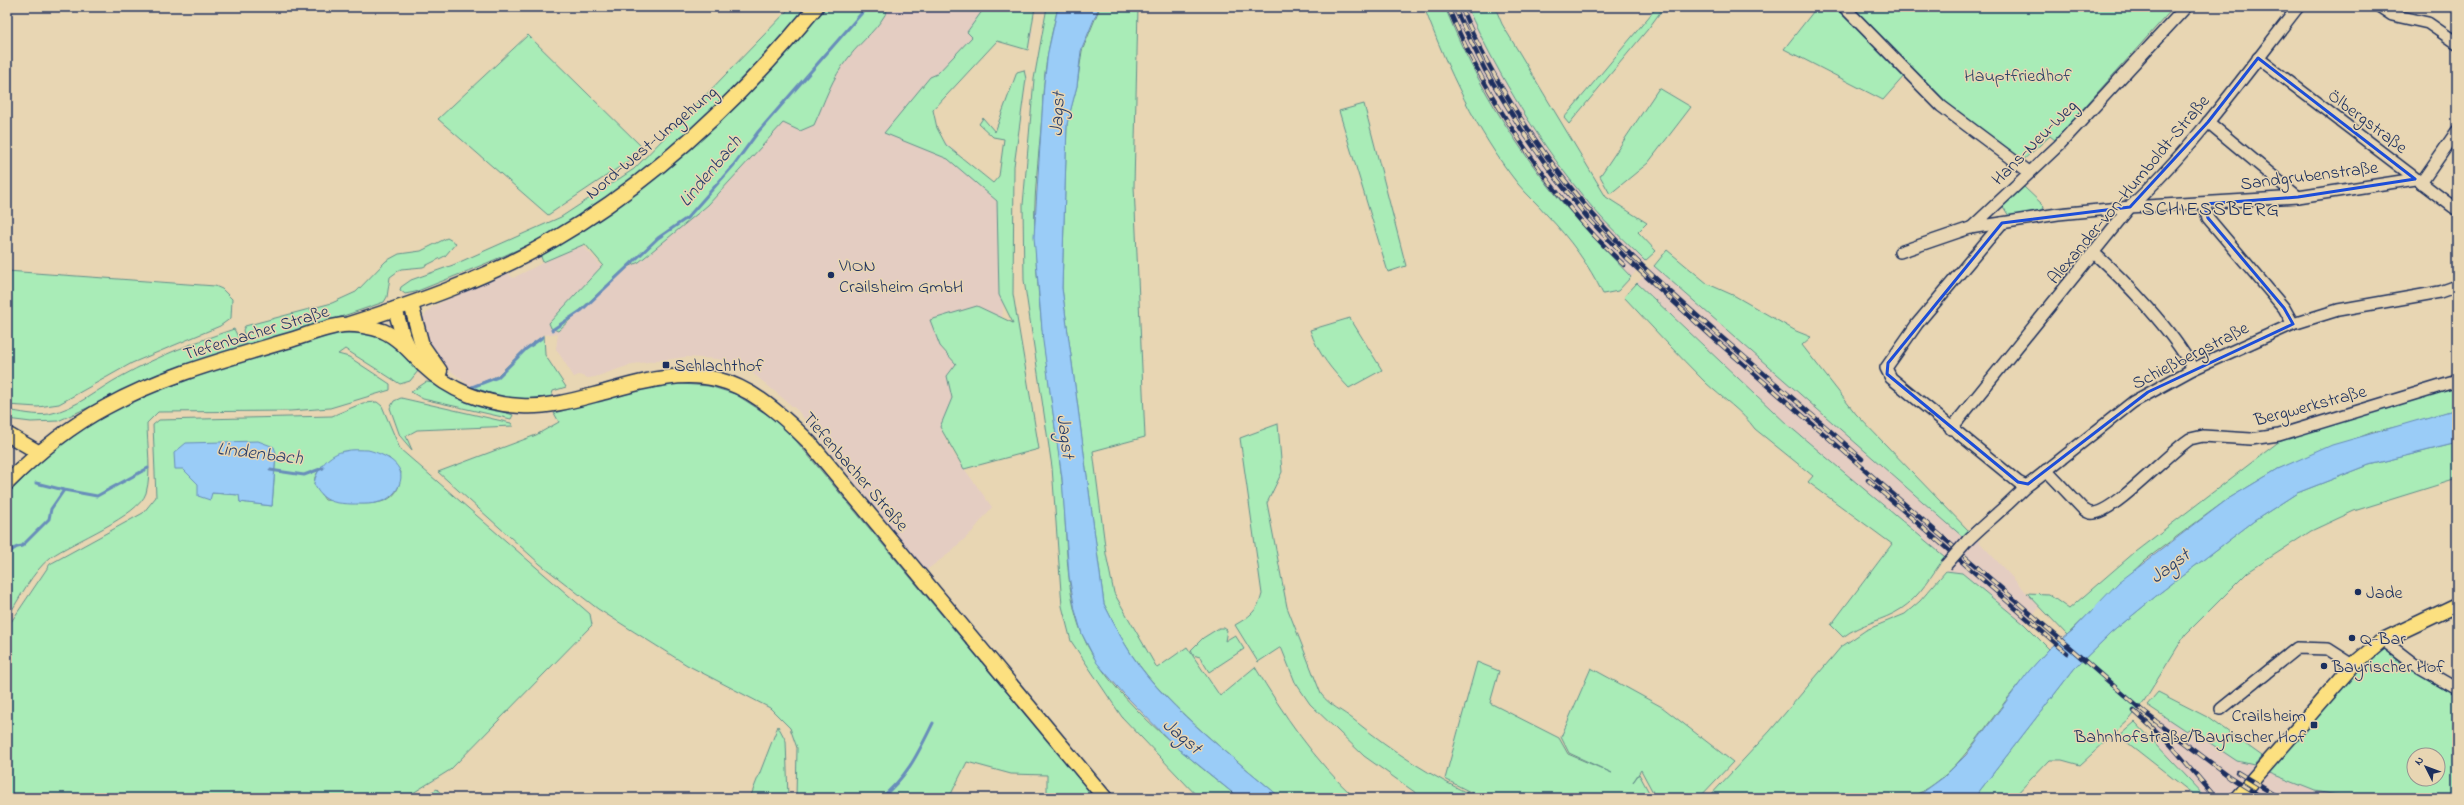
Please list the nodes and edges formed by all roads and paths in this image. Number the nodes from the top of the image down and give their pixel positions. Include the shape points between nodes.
1 (816, 7) edge
2 (1844, 7) edge
3 (2186, 7) edge
4 (2298, 7) edge
5 (2380, 7) edge
6 (2457, 43) edge
7 (2258, 58) junction
8 (2208, 122) junction
9 (2457, 131) edge
10 (2029, 172) junction
11 (2418, 181) junction
12 (2298, 197) junction
13 (2204, 204) junction
14 (2130, 207) junction
15 (2457, 210) edge
16 (2002, 222) junction
17 (1970, 228) junction
18 (1900, 252) dead end
19 (2094, 253) junction
20 (2457, 286) edge
21 (411, 304) junction
22 (395, 309) junction
23 (2293, 324) junction
24 (343, 326) junction
25 (414, 356) junction
26 (2193, 369) junction
27 (2457, 381) edge
28 (478, 398) junction
29 (1951, 429) junction
30 (7, 434) edge
31 (38, 452) junction
32 (2046, 470) junction
33 (7, 483) edge
34 (2024, 485) junction
35 (1946, 565) dead end
36 (2457, 606) edge
37 (2383, 640) junction
38 (2353, 665) junction
39 (2457, 689) edge
40 (2221, 709) dead end
41 (1104, 798) edge
42 (2237, 798) edge

1 - 21 main road, Nord-West-Umgehung via 745,87 703,128 642,180 599,212 552,241 510,262
2 - 10 street via 1941,106
3 - 10 street, Hans-Neu-Weg
4 - 7 street, Alexander-von-Humboldt-Straße
5 - 6 street via 2392,15 2428,23
7 - 8 street, Alexander-von-Humboldt-Straße
7 - 11 street, Ölbergstraße
8 - 12 street
8 - 14 street, Alexander-von-Humboldt-Straße
9 - 11 street
10 - 17 street, Hans-Neu-Weg
11 - 12 street, Sandgrubenstraße
11 - 15 street, Ölbergstraße
12 - 13 street, Sandgrubenstraße
13 - 14 street, Sandgrubenstraße
13 - 23 street via 2208,218 2284,308
14 - 16 street, Sandgrubenstraße
14 - 19 street, Alexander-von-Humboldt-Straße
16 - 17 street, Sandgrubenstraße
16 - 29 street via 1917,324 1886,368 1891,378
17 - 18 street, Sandgrubenstraße
19 - 26 street via 2113,270 2178,344
19 - 29 street, Alexander-von-Humboldt-Straße
20 - 23 street, Schießbergstraße via 2440,292 2338,310
21 - 22 main road, Nord-West-Umgehung
21 - 28 main road, Tiefenbacher Straße via 422,345 431,361 452,382
22 - 24 main road, Nord-West-Umgehung
22 - 25 main road, Tiefenbacher Straße via 402,333
23 - 26 street, Schießbergstraße
24 - 25 main road, Tiefenbacher Straße via 384,332
24 - 31 main road, Tiefenbacher Straße via 146,387 106,407
25 - 28 main road, Tiefenbacher Straße via 452,388
26 - 32 street, Schießbergstraße via 2133,402
27 - 32 street, Bergwerkstraße via 2280,435 2251,439 2203,436 2190,439 2117,500 2096,513 2087,512
28 - 41 main road, Tiefenbacher Straße via 512,406 547,406 642,381 678,375 710,378 739,387 756,396 789,422 810,443
29 - 34 street
30 - 31 main road
31 - 33 main road
32 - 34 street, Schießbergstraße
34 - 35 street, Schießbergstraße, bridge via 2017,496 1995,513
36 - 37 main road
37 - 38 main road
37 - 39 street via 2414,664
38 - 40 street via 2328,649 2297,648
38 - 42 main road

